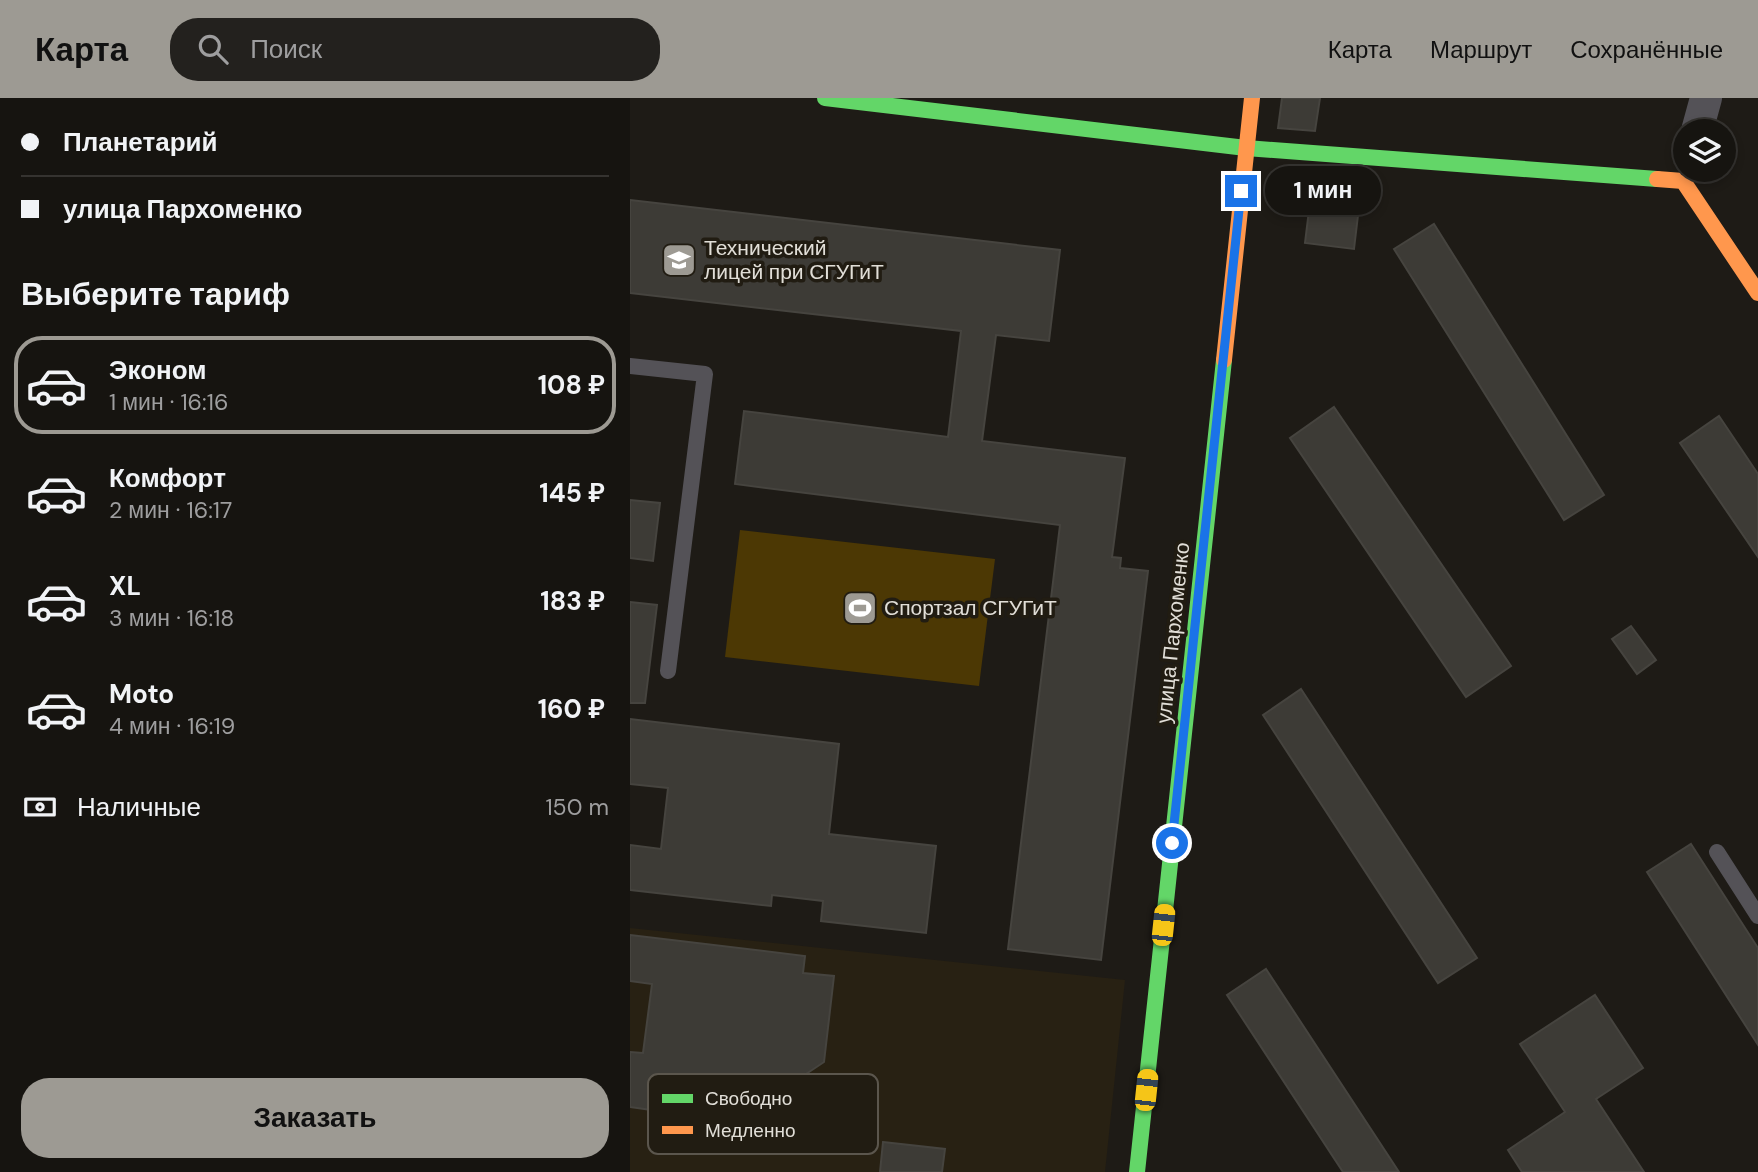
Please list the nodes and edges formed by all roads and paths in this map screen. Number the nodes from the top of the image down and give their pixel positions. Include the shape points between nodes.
1 (825, 98) edge
2 (1252, 98) edge
3 (1706, 98) edge
4 (1700, 119) edge
5 (1246, 148) junction
6 (1673, 174) edge
7 (1688, 182) edge
8 (1758, 293) edge
9 (630, 366) edge
10 (668, 671) dead end
11 (1717, 852) dead end
12 (1758, 916) edge
13 (1137, 1172) edge

1 - 5 street
2 - 5 street, улица Пархоменко
3 - 4 street
5 - 6 street
5 - 13 street, улица Пархоменко
7 - 8 street
9 - 10 lane via 705,374
11 - 12 lane

